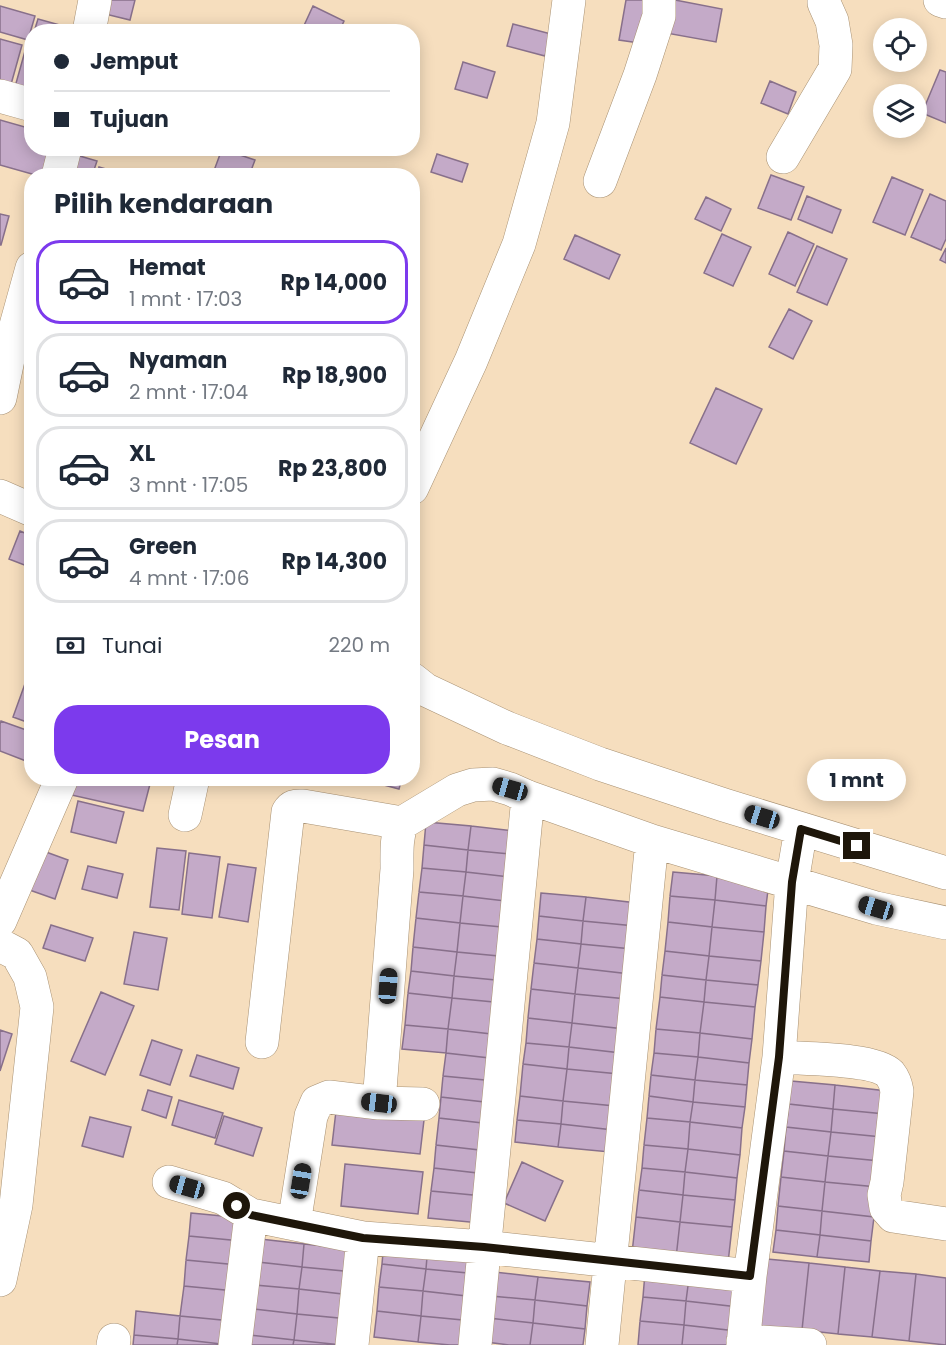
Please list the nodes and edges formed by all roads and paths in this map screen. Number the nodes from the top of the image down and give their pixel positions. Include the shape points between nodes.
1 (95, 0) edge
2 (569, 0) edge
3 (659, 0) edge
4 (824, 0) edge
5 (940, 0) edge
6 (946, 2) edge
7 (90, 24) edge
8 (0, 96) edge
9 (24, 103) edge
10 (783, 157) dead end
11 (600, 181) dead end
12 (24, 297) edge
13 (0, 398) edge
14 (420, 471) edge
15 (0, 496) edge
16 (24, 506) edge
17 (420, 685) edge
18 (59, 786) edge
19 (191, 786) edge
20 (528, 797) junction
21 (185, 815) dead end
22 (402, 823) junction
23 (801, 829) junction
24 (652, 840) junction
25 (946, 873) edge
26 (792, 882) junction
27 (0, 921) edge
28 (946, 923) edge
29 (0, 945) edge
30 (262, 1042) dead end
31 (779, 1057) junction
32 (379, 1103) junction
33 (423, 1104) dead end
34 (169, 1182) dead end
35 (251, 1215) junction
36 (294, 1224) junction
37 (946, 1224) edge
38 (363, 1238) junction
39 (484, 1247) junction
40 (611, 1262) junction
41 (750, 1276) junction
42 (0, 1280) edge
43 (743, 1343) edge
44 (235, 1345) edge
45 (352, 1345) edge
46 (475, 1345) edge
47 (602, 1345) edge
48 (810, 1345) edge

1 - 7 street
2 - 14 street via 553,123 519,244
3 - 11 street via 659,16 640,75
4 - 10 street via 836,45 835,69
5 - 6 street
8 - 9 street
12 - 13 street
15 - 16 street
17 - 23 street via 507,728 600,764
18 - 27 street
19 - 21 street
20 - 22 street via 493,784 473,785 456,790
20 - 24 street
20 - 39 street
22 - 30 street via 303,806 290,808
22 - 32 street via 396,851
23 - 25 street
23 - 26 street
24 - 26 street
24 - 40 street
26 - 28 street via 876,908
26 - 31 street
29 - 42 street via 17,954 30,976 36,1007 16,1205
31 - 37 street via 848,1061 882,1068 890,1074 897,1091 884,1195 886,1208 893,1216
31 - 41 street
32 - 33 street
32 - 36 street via 329,1097 317,1102 311,1116
34 - 35 street via 223,1198
35 - 36 street
35 - 44 street
36 - 38 street
38 - 39 street
38 - 45 street
39 - 40 street
39 - 46 street
40 - 41 street
40 - 47 street
41 - 43 street
43 - 48 street

